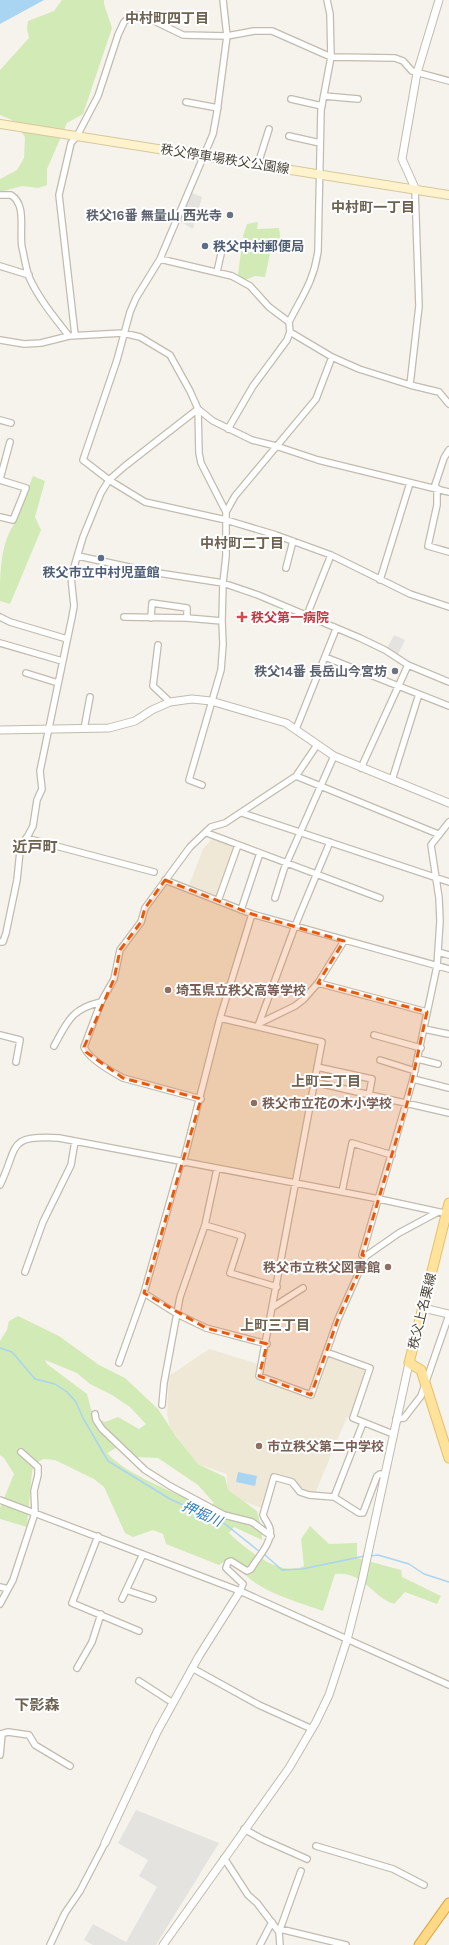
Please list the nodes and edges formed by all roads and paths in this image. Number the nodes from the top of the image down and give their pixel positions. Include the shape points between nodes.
1 (223, 0) edge
2 (327, 0) edge
3 (439, 0) edge
4 (227, 36) junction
5 (331, 57) junction
6 (417, 73) junction
7 (449, 81) edge
8 (324, 96) junction
9 (358, 99) dead end
10 (291, 100) dead end
11 (186, 102) dead end
12 (322, 106) junction
13 (218, 108) junction
14 (0, 124) edge
15 (269, 129) dead end
16 (77, 136) junction
17 (289, 136) dead end
18 (320, 143) junction
19 (205, 155) junction
20 (258, 164) junction
21 (319, 174) junction
22 (415, 188) junction
23 (0, 195) edge
24 (449, 195) edge
25 (223, 245) dead end
26 (160, 259) junction
27 (0, 266) edge
28 (217, 272) junction
29 (29, 275) junction
30 (289, 322) junction
31 (290, 332) junction
32 (123, 333) junction
33 (75, 335) junction
34 (69, 336) junction
35 (0, 340) edge
36 (332, 357) junction
37 (410, 385) junction
38 (449, 404) edge
39 (198, 409) junction
40 (0, 420) edge
41 (11, 423) dead end
42 (228, 429) junction
43 (10, 442) dead end
44 (276, 446) junction
45 (449, 450) edge
46 (0, 480) edge
47 (109, 480) junction
48 (410, 482) junction
49 (436, 488) junction
50 (449, 492) edge
51 (226, 512) junction
52 (0, 517) edge
53 (226, 520) junction
54 (294, 541) junction
55 (449, 552) edge
56 (331, 555) junction
57 (78, 556) junction
58 (286, 568) dead end
59 (380, 580) junction
60 (223, 583) junction
61 (449, 607) edge
62 (307, 615) junction
63 (124, 617) dead end
64 (151, 618) junction
65 (187, 618) junction
66 (1, 619) edge
67 (222, 621) junction
68 (336, 629) junction
69 (67, 639) junction
70 (0, 643) edge
71 (158, 645) dead end
72 (325, 657) junction
73 (62, 661) junction
74 (408, 665) junction
75 (26, 673) dead end
76 (449, 682) edge
77 (58, 683) junction
78 (398, 685) junction
79 (419, 694) junction
80 (90, 697) dead end
81 (211, 701) junction
82 (170, 702) junction
83 (449, 706) edge
84 (84, 728) junction
85 (296, 728) junction
86 (48, 729) junction
87 (0, 730) edge
88 (317, 745) junction
89 (334, 756) junction
90 (361, 768) junction
91 (296, 776) junction
92 (392, 780) junction
93 (202, 786) dead end
94 (320, 786) junction
95 (449, 803) edge
96 (242, 813) junction
97 (449, 822) edge
98 (300, 832) junction
99 (207, 833) junction
100 (438, 834) junction
101 (26, 838) junction
102 (330, 842) junction
103 (238, 845) junction
104 (260, 853) junction
105 (288, 863) junction
106 (154, 872) dead end
107 (316, 875) junction
108 (435, 876) junction
109 (165, 880) junction
110 (449, 882) edge
111 (275, 898) dead end
112 (380, 898) dead end
113 (218, 901) junction
114 (241, 910) junction
115 (252, 914) junction
116 (295, 926) junction
117 (344, 941) junction
118 (0, 942) edge
119 (438, 952) junction
120 (449, 955) edge
121 (437, 966) junction
122 (449, 969) edge
123 (318, 983) junction
124 (101, 1002) junction
125 (427, 1012) junction
126 (220, 1018) junction
127 (259, 1024) junction
128 (424, 1029) junction
129 (448, 1034) edge
130 (374, 1035) dead end
131 (0, 1036) edge
132 (54, 1046) dead end
133 (421, 1048) junction
134 (418, 1058) junction
135 (380, 1060) dead end
136 (16, 1062) dead end
137 (438, 1064) dead end
138 (317, 1067) junction
139 (415, 1071) junction
140 (413, 1080) junction
141 (314, 1082) junction
142 (449, 1088) edge
143 (369, 1095) junction
144 (201, 1099) junction
145 (407, 1104) junction
146 (449, 1113) edge
147 (75, 1141) junction
148 (392, 1155) junction
149 (182, 1162) junction
150 (217, 1169) junction
151 (294, 1183) junction
152 (0, 1185) edge
153 (342, 1192) junction
154 (379, 1200) junction
155 (449, 1203) edge
156 (444, 1214) edge
157 (205, 1225) junction
158 (366, 1256) junction
159 (25, 1272) dead end
160 (277, 1287) junction
161 (303, 1288) dead end
162 (144, 1293) junction
163 (273, 1307) junction
164 (423, 1308) junction
165 (177, 1314) junction
166 (449, 1314) edge
167 (267, 1344) junction
168 (326, 1352) junction
169 (120, 1363) dead end
170 (409, 1363) junction
171 (424, 1384) junction
172 (162, 1404) dead end
173 (96, 1414) dead end
174 (396, 1419) junction
175 (363, 1422) junction
176 (393, 1434) junction
177 (21, 1452) dead end
178 (449, 1458) edge
179 (384, 1475) junction
180 (334, 1497) junction
181 (0, 1500) edge
182 (35, 1513) junction
183 (98, 1536) junction
184 (270, 1536) junction
185 (143, 1554) junction
186 (0, 1587) edge
187 (8, 1589) junction
188 (126, 1590) junction
189 (240, 1591) junction
190 (122, 1599) dead end
191 (153, 1599) dead end
192 (0, 1604) edge
193 (101, 1614) junction
194 (139, 1631) dead end
195 (347, 1640) junction
196 (77, 1668) dead end
197 (192, 1668) junction
198 (139, 1681) dead end
199 (449, 1685) edge
200 (172, 1703) junction
201 (312, 1729) junction
202 (1, 1734) edge
203 (0, 1755) edge
204 (70, 1766) dead end
205 (244, 1829) junction
206 (105, 1844) joint
207 (316, 1846) dead end
208 (224, 1858) junction
209 (307, 1859) dead end
210 (301, 1871) dead end
211 (424, 1885) dead end
212 (449, 1903) edge
213 (272, 1922) junction
214 (280, 1930) junction
215 (346, 1944) edge
216 (50, 1945) edge
217 (163, 1945) edge
218 (260, 1945) edge
219 (280, 1945) edge
220 (419, 1945) edge

1 - 4 street
2 - 5 street via 330,14
3 - 6 street
4 - 5 street via 272,31
4 - 13 street
4 - 16 street via 183,35 138,15 124,22 98,96
5 - 6 street via 395,58 403,61
5 - 8 street
6 - 7 street
6 - 22 street via 402,159
8 - 9 street
8 - 12 street
10 - 12 street
11 - 13 street
12 - 18 street
13 - 19 street via 213,134
14 - 16 main road, 秩父停車場秩父公園線
15 - 20 street
16 - 19 main road, 秩父停車場秩父公園線
16 - 33 street via 71,144 59,195
17 - 18 street
18 - 21 street
19 - 20 main road, 秩父停車場秩父公園線
19 - 26 street
20 - 21 main road, 秩父停車場秩父公園線
21 - 22 main road, 秩父停車場秩父公園線
21 - 30 street via 318,251 315,268 311,281
22 - 24 main road, 秩父停車場秩父公園線
22 - 37 street via 419,306
23 - 29 street via 10,195 19,203 22,216 20,232
25 - 28 street
26 - 28 street
26 - 32 street via 136,298
27 - 29 street
28 - 30 street via 232,276 246,284 269,307
29 - 34 street via 41,299
30 - 31 street
31 - 36 street
31 - 42 street via 287,340 253,386
32 - 33 street
32 - 39 street via 140,337 170,355
32 - 47 street via 117,360 83,460
33 - 34 street
34 - 35 street via 24,344
36 - 37 street via 359,369
36 - 44 street via 316,399
37 - 38 street via 440,392
39 - 42 street
39 - 47 street
39 - 51 street via 201,463
40 - 41 street
42 - 44 street via 252,440
43 - 46 street
44 - 48 street via 318,460
44 - 51 street via 235,496
45 - 49 street via 444,458
46 - 52 street via 26,488 13,520
47 - 53 street via 145,502
47 - 57 street via 101,493
48 - 49 street
48 - 59 street
49 - 50 street
49 - 55 street via 437,505 428,546
51 - 53 street
53 - 54 street
53 - 60 street
54 - 56 street
54 - 58 street
56 - 59 street
56 - 62 street
57 - 60 street via 152,572
57 - 69 street via 71,577 74,606
59 - 61 street via 410,594
60 - 62 street
60 - 67 street
62 - 68 street
63 - 64 street
64 - 65 street
64 - 65 street via 152,603 187,608
65 - 67 street
66 - 69 street
67 - 81 street via 221,670
68 - 72 street
68 - 74 street via 385,650
69 - 73 street
70 - 73 street
71 - 82 street via 153,686
72 - 78 street
72 - 85 street
73 - 77 street
74 - 76 street
74 - 78 street
75 - 77 street
77 - 86 street
78 - 79 street
78 - 90 street
79 - 83 street
79 - 92 street
80 - 84 street
81 - 82 street via 192,699
81 - 85 street
81 - 93 street via 188,780
82 - 84 street via 127,724 109,728
84 - 86 street
85 - 88 street
86 - 87 street
86 - 101 street via 40,771 42,789
88 - 89 street
88 - 91 street
89 - 90 street
89 - 94 street
90 - 92 street
91 - 94 street
91 - 96 street
92 - 95 street
94 - 98 street
94 - 100 street
96 - 98 street
96 - 99 street via 224,824 211,828
97 - 100 street
98 - 102 street
98 - 105 street
99 - 103 street
99 - 109 street via 190,847
100 - 108 street via 430,845
101 - 106 street
101 - 118 street via 20,852 6,933 3,942
102 - 107 street
102 - 108 street
103 - 104 street
103 - 113 street
104 - 105 street
104 - 114 street
105 - 107 street
105 - 111 street
107 - 112 street
107 - 116 street
108 - 110 street
108 - 119 street via 440,921
109 - 113 street
109 - 124 street via 145,908 141,922 120,950 114,979
113 - 114 street
114 - 115 street
115 - 116 street
115 - 126 street
116 - 117 street
116 - 127 street
117 - 121 street
117 - 123 street
119 - 120 street
119 - 121 street
121 - 122 street
121 - 125 street
123 - 125 street
123 - 127 street via 295,1006
124 - 132 street via 75,1012
124 - 144 street via 84,1047 86,1052 122,1078
125 - 128 street
126 - 127 street
126 - 144 street
127 - 138 street via 322,1042
128 - 129 street
128 - 133 street
130 - 133 street
131 - 136 street via 20,1040
133 - 134 street
134 - 137 street
134 - 139 street
135 - 139 street
138 - 141 street
138 - 143 street via 372,1079
139 - 140 street
140 - 142 street
140 - 145 street
141 - 143 street
141 - 151 street
143 - 145 street
144 - 149 street
145 - 146 street
145 - 148 street
147 - 149 street
147 - 152 street via 41,1137 26,1139 17,1144
147 - 159 street via 71,1165 43,1222
148 - 153 street via 352,1143
148 - 154 street
149 - 150 street
149 - 162 street
150 - 151 street
150 - 157 street
151 - 153 street
151 - 160 street
153 - 154 street
154 - 156 street
154 - 158 street via 362,1255
155 - 156 main road, 秩父上名栗線
156 - 158 street via 399,1233
156 - 164 main road, 秩父上名栗線
157 - 160 street via 242,1236 230,1273
157 - 165 street via 180,1297
158 - 168 street
160 - 163 street
161 - 163 street
162 - 165 street
162 - 169 street
163 - 167 street
164 - 166 street
164 - 170 main road, 秩父上名栗線
165 - 167 street via 206,1328
165 - 172 street
166 - 171 street
167 - 168 street via 259,1376 311,1395
168 - 175 street via 370,1368 353,1418
170 - 171 main road, 秩父上名栗線 via 421,1370
170 - 174 street
171 - 174 street via 421,1396 404,1418
171 - 178 main road, 秩父上名栗線
173 - 184 street via 96,1420 106,1434 145,1470 224,1515 252,1522
174 - 176 street
175 - 176 street
175 - 180 street
176 - 179 street
177 - 182 street via 38,1466 34,1491
179 - 180 street via 377,1476 363,1513
179 - 195 street
180 - 184 street via 309,1495 300,1492 292,1482 274,1477 263,1515 270,1528
181 - 182 street
182 - 183 street
182 - 187 street
183 - 185 street
183 - 193 street via 72,1602
184 - 189 street via 251,1569 247,1570 231,1561 228,1562 226,1568 243,1584
185 - 188 street
185 - 189 street
186 - 187 street
187 - 192 street
188 - 190 street
188 - 191 street
189 - 195 street
189 - 197 street
193 - 194 street
193 - 196 street via 92,1642
195 - 199 street
195 - 201 street via 329,1695
197 - 200 street
197 - 201 street via 259,1705
198 - 200 street
200 - 206 street via 127,1792
201 - 205 street via 289,1768
202 - 203 street
202 - 204 street via 8,1732 29,1735 31,1742
205 - 208 street
205 - 209 street
206 - 216 street via 65,1913
207 - 211 street via 393,1869
208 - 213 street via 248,1895
208 - 217 street
210 - 214 street
212 - 220 highway
213 - 214 street
213 - 218 street
214 - 215 street
214 - 219 street

